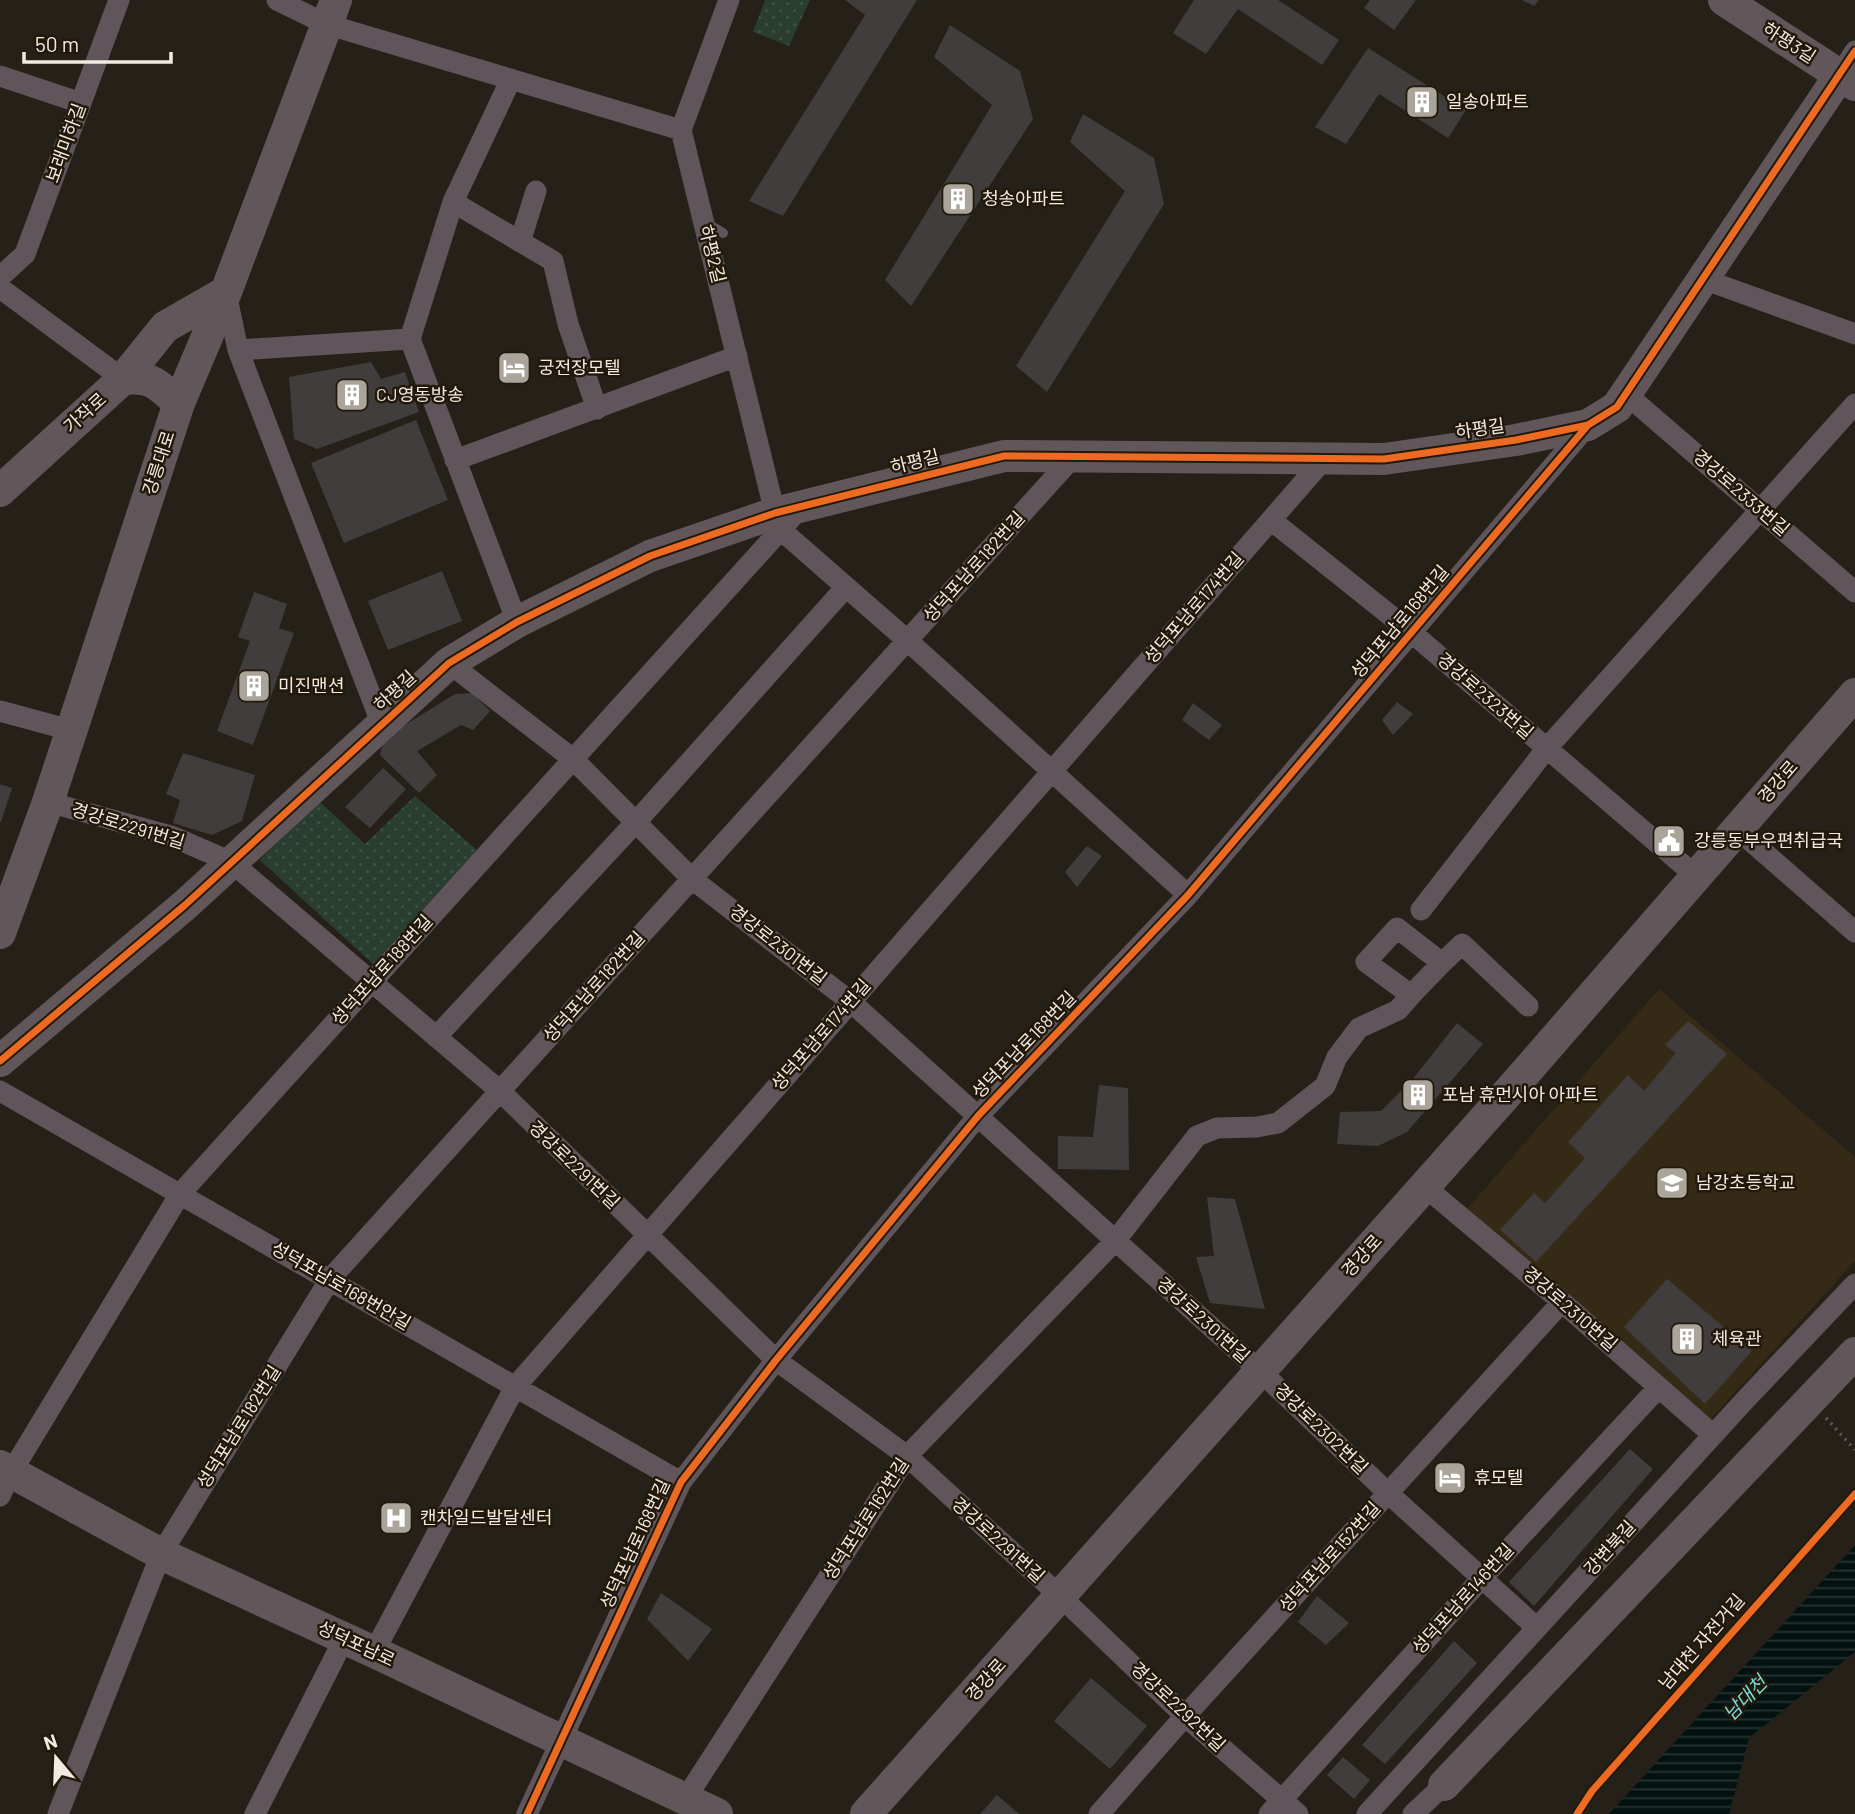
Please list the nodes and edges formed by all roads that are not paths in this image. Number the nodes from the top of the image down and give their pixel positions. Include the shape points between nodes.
1 (119, 0) edge
2 (277, 0) edge
3 (729, 0) edge
4 (1724, 0) edge
5 (331, 12) edge
6 (1850, 70) edge
7 (0, 76) edge
8 (511, 79) junction
9 (81, 103) junction
10 (681, 130) junction
11 (536, 191) dead end
12 (453, 202) junction
13 (704, 221) junction
14 (723, 233) dead end
15 (520, 242) junction
16 (0, 277) edge
17 (1703, 279) junction
18 (0, 288) edge
19 (226, 292) junction
20 (1855, 334) edge
21 (410, 339) junction
22 (238, 350) junction
23 (737, 356) junction
24 (123, 379) junction
25 (1626, 394) junction
26 (179, 403) junction
27 (1855, 404) edge
28 (597, 409) junction
29 (1588, 425) junction
30 (1074, 456) junction
31 (1325, 458) junction
32 (454, 460) junction
33 (0, 491) edge
34 (1759, 509) junction
35 (786, 516) junction
36 (1271, 520) junction
37 (846, 587) junction
38 (1855, 592) edge
39 (517, 622) junction
40 (1411, 632) junction
41 (908, 641) junction
42 (449, 663) junction
43 (1855, 694) edge
44 (0, 711) edge
45 (382, 724) junction
46 (70, 730) junction
47 (1547, 748) junction
48 (573, 759) junction
49 (1051, 772) junction
50 (48, 802) junction
51 (636, 822) junction
52 (1737, 829) junction
53 (231, 862) junction
54 (1696, 876) junction
55 (692, 878) junction
56 (1188, 895) junction
57 (1421, 910) dead end
58 (1852, 924) edge
59 (0, 933) edge
60 (1443, 963) junction
61 (371, 982) junction
62 (1411, 995) junction
63 (851, 1002) junction
64 (1528, 1006) dead end
65 (436, 1037) junction
66 (0, 1061) edge
67 (0, 1091) edge
68 (500, 1091) junction
69 (978, 1116) junction
70 (1424, 1186) junction
71 (180, 1194) junction
72 (646, 1236) junction
73 (1115, 1241) junction
74 (330, 1279) junction
75 (1855, 1284) edge
76 (1562, 1302) junction
77 (1855, 1353) edge
78 (776, 1360) junction
79 (1260, 1371) junction
80 (515, 1387) junction
81 (1659, 1387) junction
82 (1713, 1435) junction
83 (907, 1456) junction
84 (4, 1477) edge
85 (681, 1482) junction
86 (1388, 1493) junction
87 (161, 1554) junction
88 (1482, 1578) junction
89 (1060, 1596) junction
90 (1537, 1628) junction
91 (344, 1639) junction
92 (374, 1652) junction
93 (1185, 1716) junction
94 (561, 1740) junction
95 (686, 1798) junction
96 (1441, 1799) edge
97 (1275, 1807) edge
98 (58, 1814) edge
99 (255, 1814) edge
100 (527, 1814) edge
101 (717, 1814) edge
102 (866, 1814) edge
103 (1099, 1814) edge
104 (1298, 1814) edge
105 (1367, 1814) edge
106 (1413, 1814) edge

1 - 9 street, 보래미하길
2 - 5 street
3 - 10 street
4 - 6 street, 하평3길
5 - 8 street
5 - 19 street, 강릉대로
6 - 17 street, 하평길
7 - 9 street
8 - 10 street
8 - 12 street
9 - 16 street, 보래미하길 via 25,254
10 - 13 street, 하평2길
11 - 15 street
12 - 15 street
12 - 21 street
13 - 14 lane
13 - 23 street, 하평2길
15 - 28 street via 553,261 568,324
17 - 20 street
17 - 25 street, 하평길
18 - 24 street
19 - 22 street
19 - 24 street, 가작로 via 165,327
19 - 26 street, 강릉대로
21 - 22 street
21 - 32 street
22 - 45 street
23 - 28 street
23 - 35 street, 하평2길
24 - 26 street via 152,380
24 - 33 street, 가작로
25 - 29 street, 하평길 via 1617,407
25 - 34 street, 경강로2333번길
26 - 46 street, 강릉대로
27 - 34 street
28 - 32 street
29 - 31 street, 하평길 via 1384,459
29 - 40 street, 성덕포남로168번길
30 - 31 street, 하평길
30 - 35 street, 하평길 via 1004,456
30 - 41 street, 성덕포남로182번길
31 - 36 street, 성덕포남로174번길
32 - 39 street
34 - 38 street, 경강로2333번길
34 - 47 street
35 - 37 street
35 - 39 street, 하평길 via 650,556
35 - 48 street, 성덕포남로188번길
36 - 40 street, 경강로2323번길
36 - 49 street, 성덕포남로174번길
37 - 41 street
37 - 51 street
39 - 42 street, 하평길
40 - 47 street, 경강로2323번길
40 - 56 street, 성덕포남로168번길
41 - 49 street
41 - 55 street, 성덕포남로182번길
42 - 45 street, 하평길
42 - 48 street, 경강로2301번길
43 - 52 street, 경강로
44 - 46 street
45 - 53 street, 하평길
46 - 50 street, 강릉대로
47 - 54 street, 경강로2323번길
47 - 57 street
48 - 51 street, 경강로2301번길
48 - 61 street, 성덕포남로188번길
49 - 56 street
49 - 63 street, 성덕포남로174번길
50 - 53 street, 경강로2291번길 via 171,836
50 - 59 street, 강릉대로
51 - 55 street, 경강로2301번길
51 - 65 street
52 - 54 street, 경강로
52 - 58 street
53 - 61 street, 경강로2291번길
53 - 66 street, 하평길
54 - 70 street, 경강로
55 - 63 street, 경강로2301번길
55 - 68 street, 성덕포남로182번길
56 - 69 street, 성덕포남로168번길
60 - 62 street, 성덕포남로162번길
60 - 62 street via 1397,928 1366,962
60 - 64 street, 성덕포남로162번길 via 1462,944
61 - 65 street, 경강로2291번길
61 - 71 street, 성덕포남로188번길
62 - 73 street, 성덕포남로162번길 via 1398,1010 1359,1028 1337,1057 1325,1086 1278,1124 1217,1128 1197,1136
63 - 69 street, 경강로2301번길
63 - 72 street, 성덕포남로174번길
65 - 68 street, 경강로2291번길
67 - 71 street, 성덕포남로168번안길
68 - 72 street, 경강로2291번길
68 - 74 street, 성덕포남로182번길
69 - 73 street, 경강로2301번길
69 - 78 street, 성덕포남로168번길
70 - 76 street, 경강로2310번길
70 - 79 street, 경강로
71 - 74 street, 성덕포남로168번안길
71 - 84 street, 성덕포남로188번길
72 - 78 street, 경강로2291번길
72 - 80 street, 성덕포남로174번길
73 - 79 street, 경강로2301번길
73 - 83 street, 성덕포남로162번길
74 - 80 street, 성덕포남로168번안길
74 - 87 street, 성덕포남로182번길
75 - 82 street, 강변북길
76 - 81 street, 경강로2310번길
76 - 86 street, 성덕포남로152번길
77 - 96 street
78 - 83 street, 경강로2291번길
78 - 85 street, 성덕포남로168번길
79 - 86 street, 경강로2302번길
79 - 89 street, 경강로
80 - 85 street, 성덕포남로168번안길
80 - 92 street, 성덕포남로174번길
81 - 82 street, 경강로2310번길
81 - 88 street, 성덕포남로146번길
82 - 90 street, 강변북길
83 - 89 street, 경강로2291번길
83 - 95 street, 성덕포남로162번길
84 - 87 street, 성덕포남로
85 - 94 street, 성덕포남로168번길
86 - 88 street, 경강로2302번길
86 - 93 street, 성덕포남로152번길
87 - 91 street, 성덕포남로
87 - 98 street, 성덕포남로182번길
88 - 90 street, 경강로2302번길
88 - 97 street, 성덕포남로146번길
89 - 93 street, 경강로2292번길
89 - 102 street, 경강로
90 - 105 street, 강변북길
91 - 92 street, 성덕포남로
91 - 99 street
92 - 94 street, 성덕포남로
93 - 97 street, 경강로2292번길
93 - 103 street, 성덕포남로152번길
94 - 95 street, 성덕포남로
94 - 100 street, 성덕포남로168번길
95 - 101 street, 성덕포남로
96 - 106 street
97 - 104 street, 경강로2292번길

